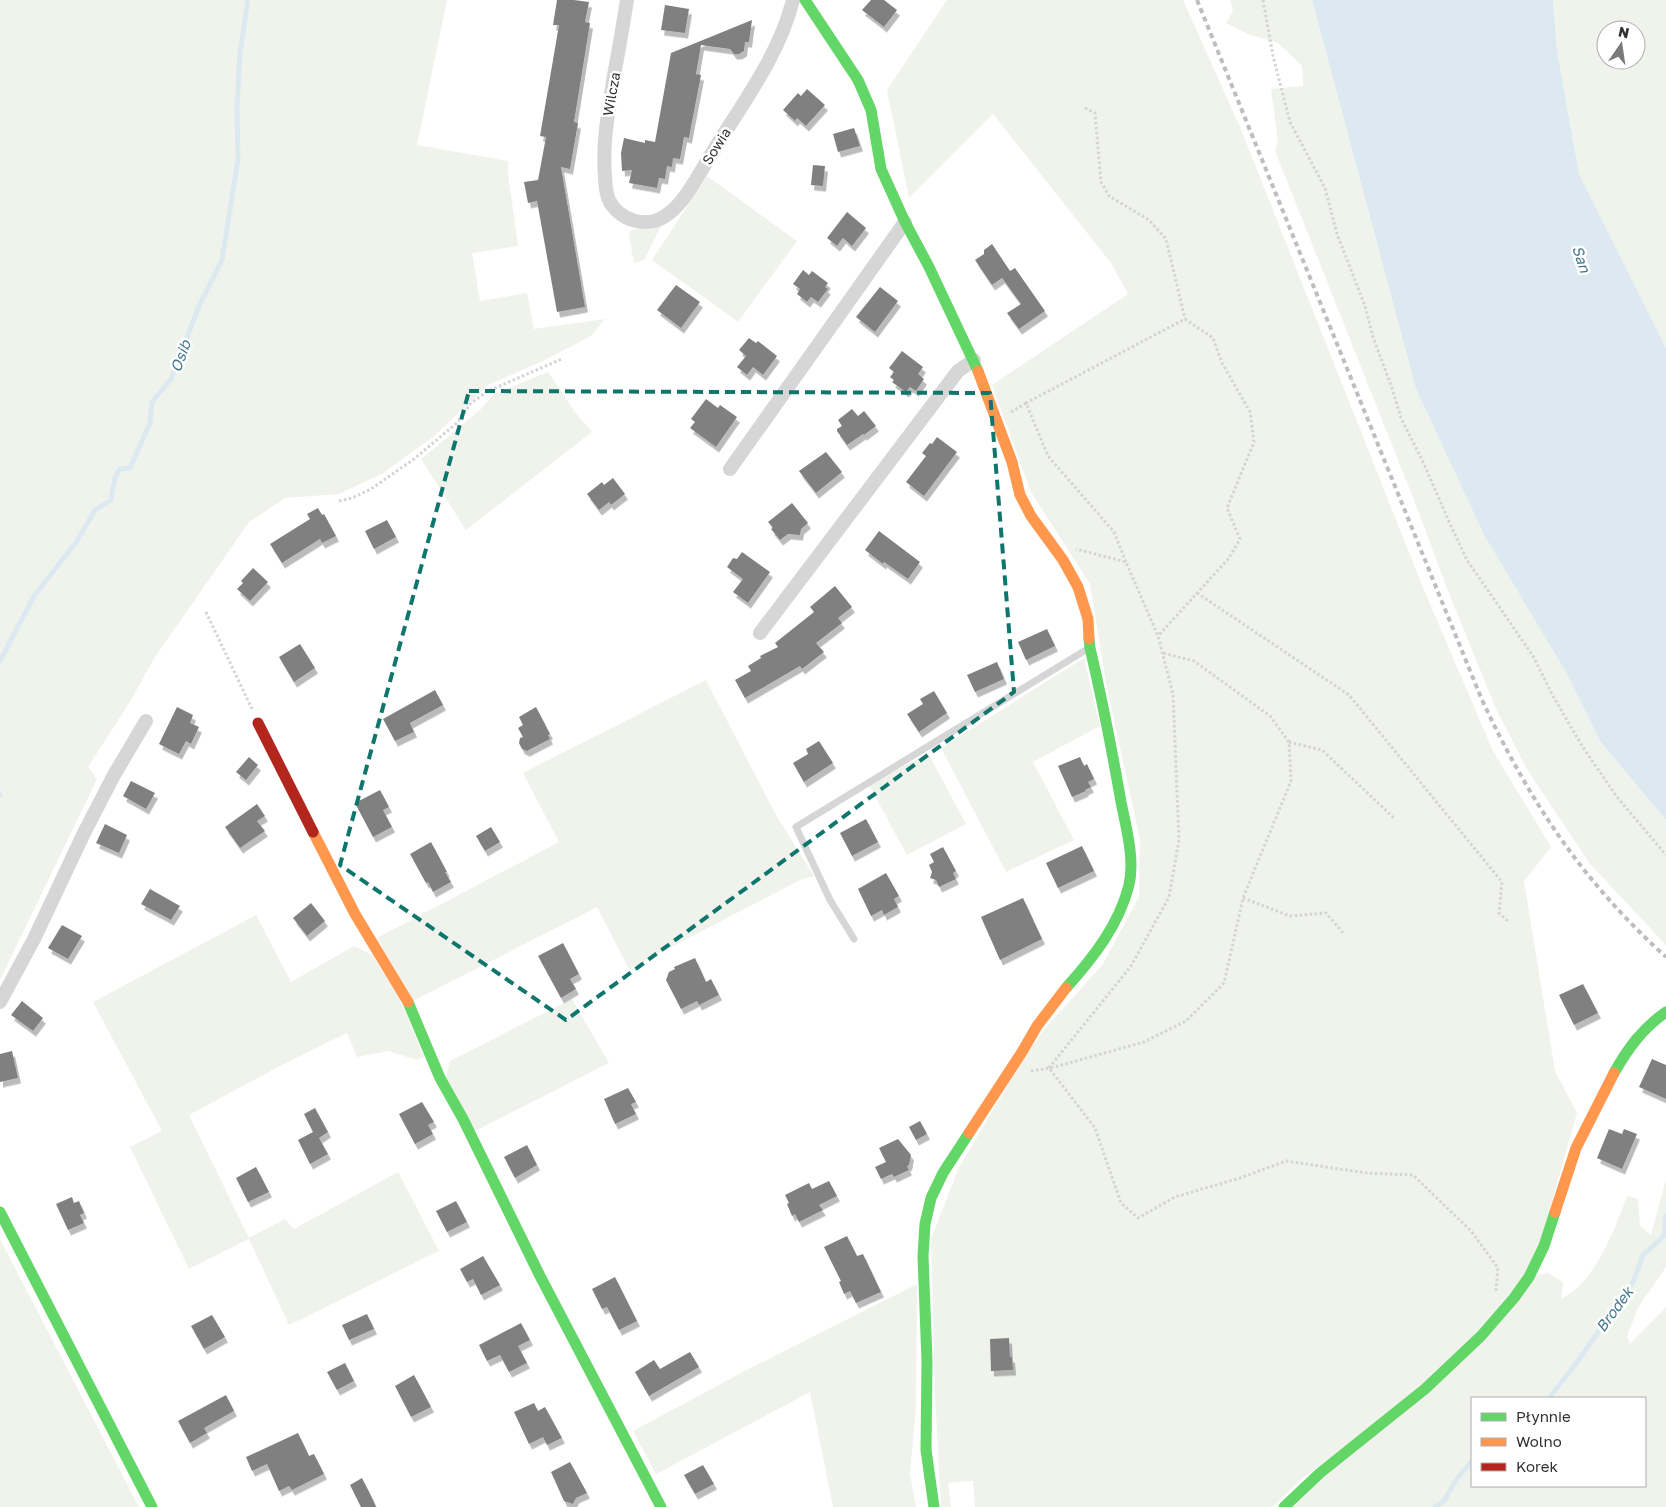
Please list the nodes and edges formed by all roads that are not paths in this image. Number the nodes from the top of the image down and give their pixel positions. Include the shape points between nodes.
1 (627, 0) edge
2 (793, 0) edge
3 (805, 0) edge
4 (606, 189) joint
5 (905, 222) junction
6 (974, 360) junction
7 (730, 469) dead end
8 (760, 633) dead end
9 (1090, 648) junction
10 (146, 722) dead end
11 (258, 723) road end
12 (854, 939) dead end
13 (0, 1002) edge
14 (1666, 1012) edge
15 (0, 1212) edge
16 (152, 1507) edge
17 (661, 1507) edge
18 (934, 1507) edge
19 (1284, 1507) edge

1 - 4 street, Wilcza via 605,128
2 - 4 street, Sowia via 776,48 764,69 684,198 668,215 651,222 634,222 619,214
3 - 5 street via 858,80 871,110 881,169
5 - 6 street
5 - 7 street
6 - 8 street via 958,371
6 - 9 street via 1012,462 1020,495 1078,587 1088,619
9 - 12 lane via 796,827 830,900
9 - 18 street via 1128,829 1129,884 1113,928 1037,1026 943,1173 931,1198 924,1224 923,1256 926,1450
10 - 13 street via 110,783
11 - 17 street via 355,914 407,999 440,1078
14 - 19 street via 1635,1040 1607,1086 1575,1151 1542,1255 1494,1323 1387,1421
15 - 16 street

